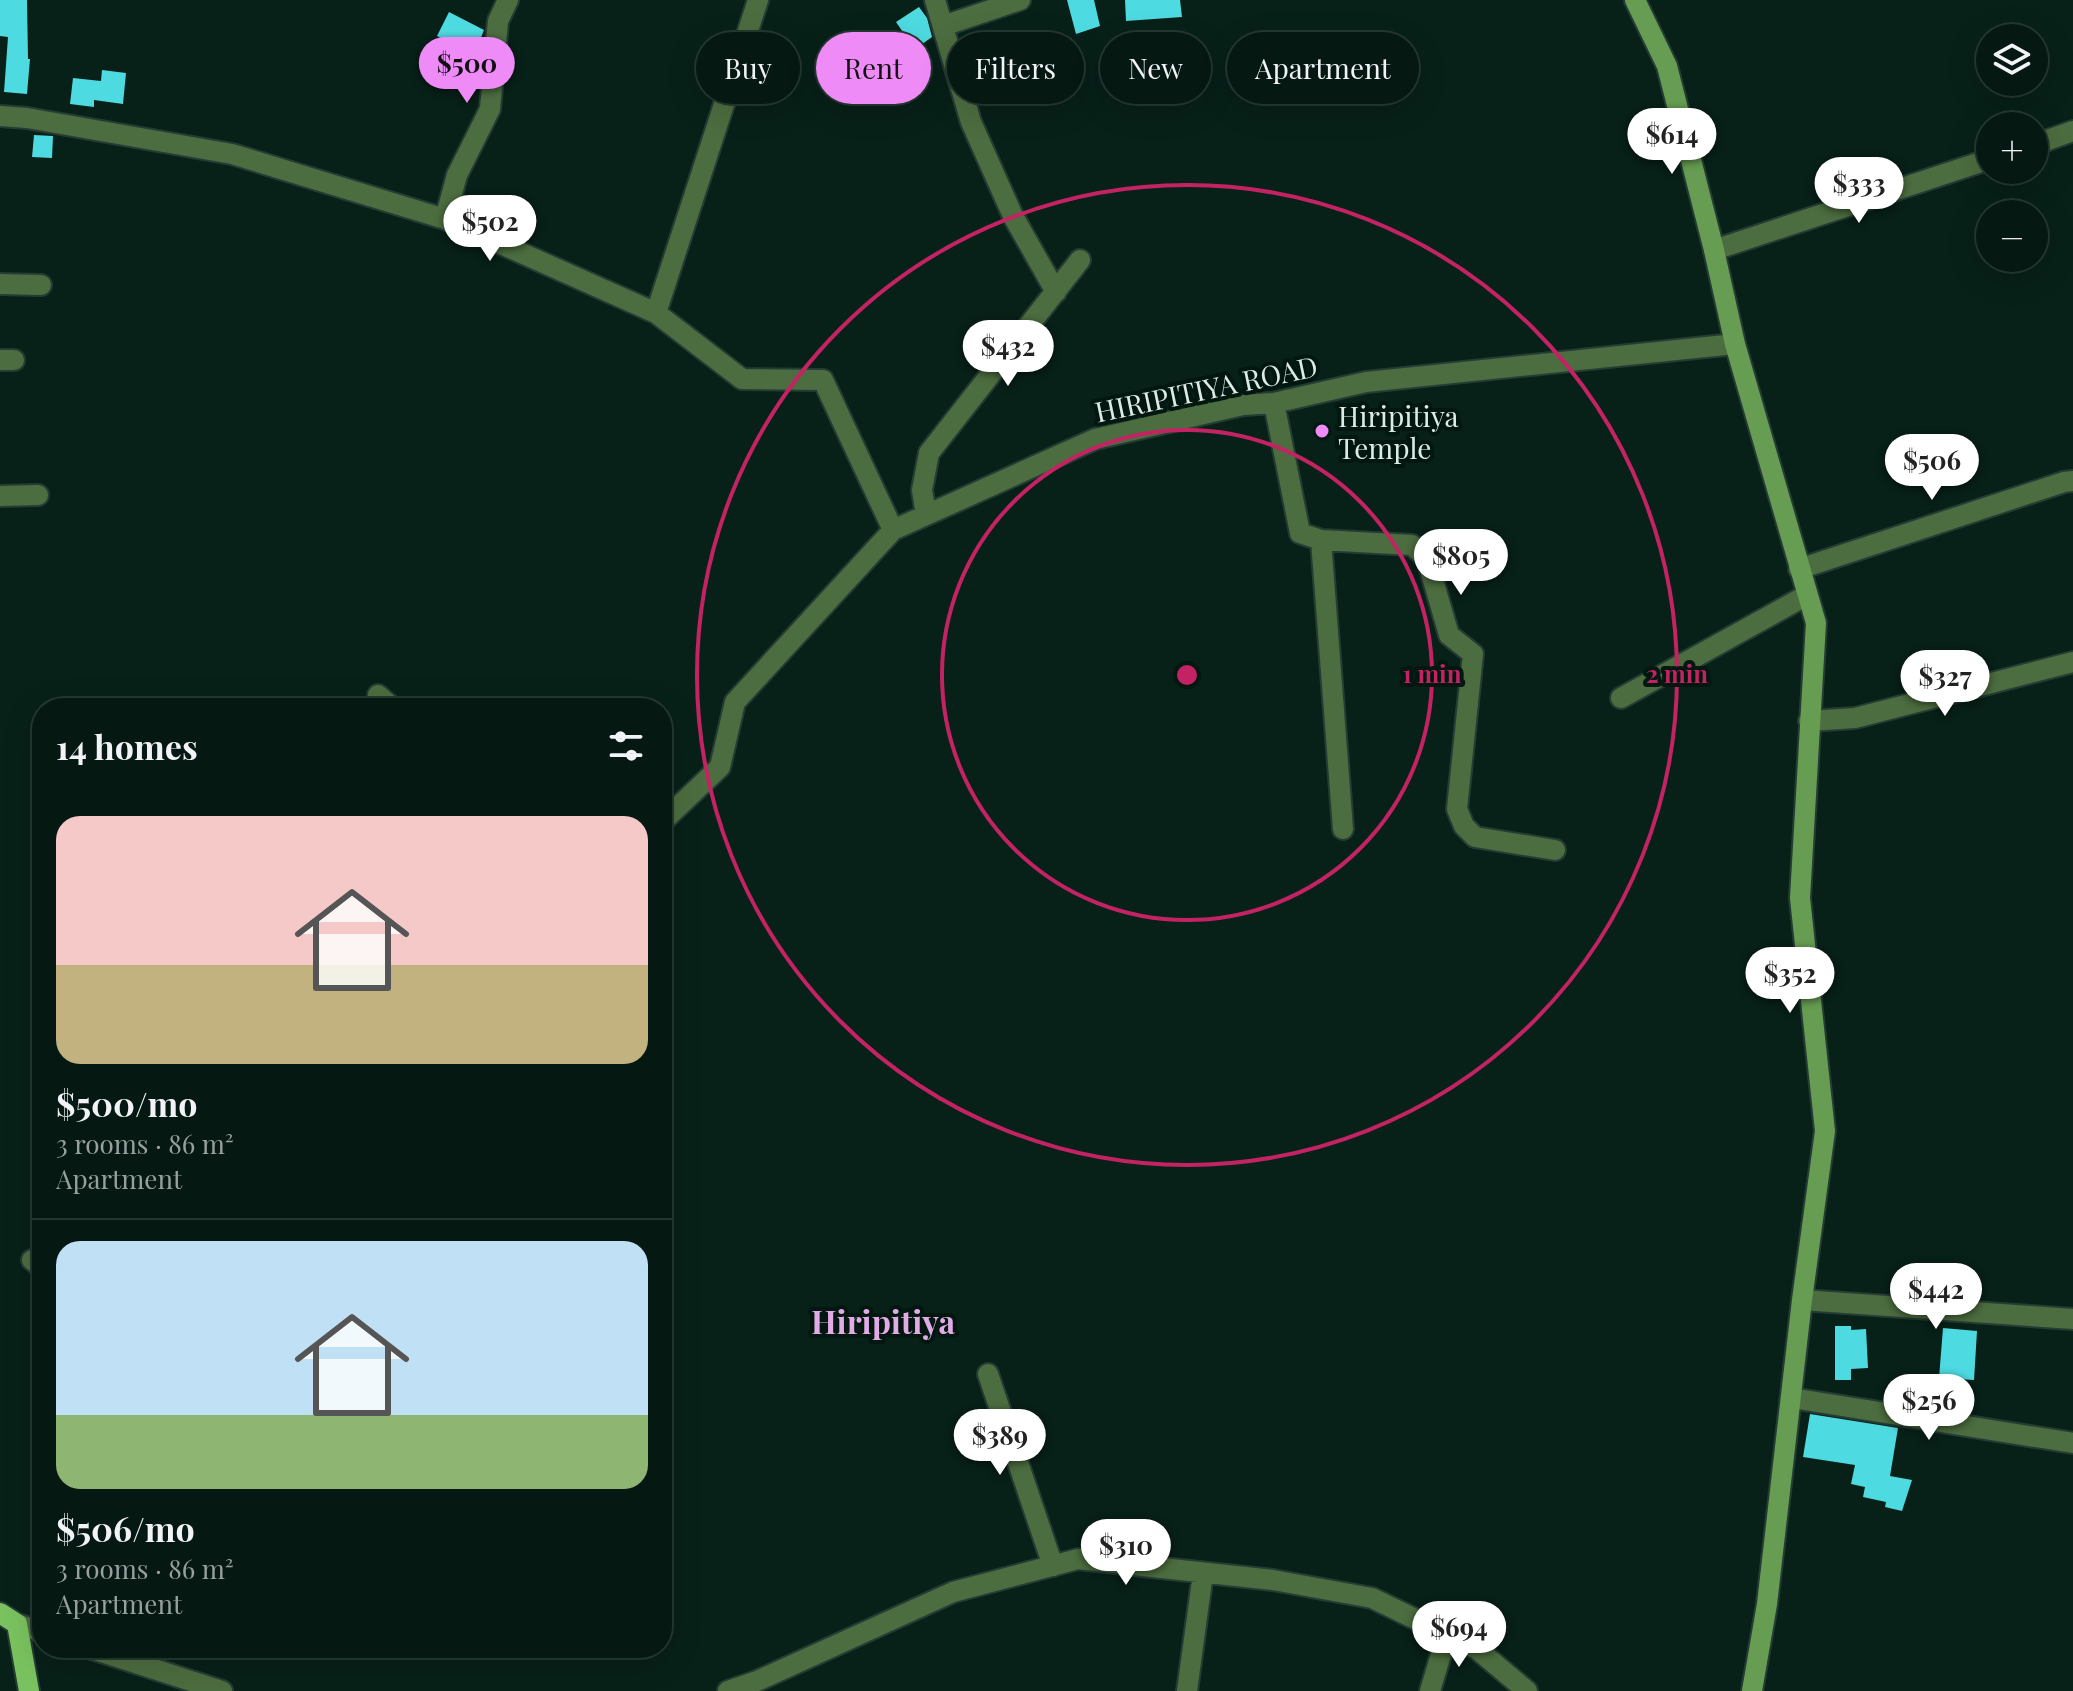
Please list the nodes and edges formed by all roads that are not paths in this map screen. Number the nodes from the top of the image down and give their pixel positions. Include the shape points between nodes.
1 (508, 0) edge
2 (758, 0) edge
3 (935, 0) edge
4 (1020, 0) edge
5 (1635, 0) edge
6 (943, 26) junction
7 (0, 116) edge
8 (2073, 131) edge
9 (2048, 140) edge
10 (1976, 164) edge
11 (445, 219) junction
12 (1714, 250) junction
13 (1080, 260) dead end
14 (0, 284) edge
15 (41, 285) dead end
16 (1056, 292) junction
17 (656, 313) junction
18 (1735, 344) junction
19 (1274, 403) junction
20 (2073, 481) edge
21 (38, 495) dead end
22 (0, 496) edge
23 (926, 515) junction
24 (893, 530) junction
25 (1321, 540) junction
26 (1799, 569) junction
27 (1807, 595) junction
28 (2073, 662) edge
29 (1621, 698) dead end
30 (1809, 721) junction
31 (672, 813) edge
32 (1343, 829) dead end
33 (1555, 850) dead end
34 (1802, 1300) junction
35 (2073, 1319) edge
36 (988, 1374) dead end
37 (1792, 1398) junction
38 (2073, 1443) edge
39 (1053, 1566) junction
40 (1203, 1573) junction
41 (8, 1619) edge
42 (32, 1628) edge
43 (1447, 1634) junction
44 (136, 1658) edge
45 (759, 1686) edge
46 (29, 1691) edge
47 (222, 1691) edge
48 (728, 1691) edge
49 (1187, 1691) edge
50 (1430, 1691) edge
51 (1527, 1691) edge
52 (1752, 1691) edge

1 - 11 street via 498,21 490,109 457,175
2 - 17 street
3 - 6 street
4 - 6 street
5 - 12 street via 1667,66
6 - 16 street via 971,122 1013,216
7 - 11 street via 232,154
8 - 9 street
10 - 12 street
11 - 17 street
12 - 18 street
13 - 16 street
14 - 15 street
16 - 23 street via 929,453 922,490
17 - 24 street via 742,379 823,380
18 - 19 street, HIRIPITIYA ROAD via 1366,382
18 - 26 street
19 - 23 street, HIRIPITIYA ROAD via 1243,405 1095,439
19 - 25 street via 1300,533
20 - 26 street
21 - 22 street
23 - 24 street, HIRIPITIYA ROAD
24 - 31 street, HIRIPITIYA ROAD via 735,702 720,767
25 - 32 street
25 - 33 street via 1412,545 1427,559 1449,635 1473,654 1457,809 1464,826 1475,837
26 - 27 street
27 - 29 street
27 - 30 street via 1816,623
28 - 30 street via 1855,718
30 - 34 street via 1800,898 1825,1131
34 - 35 street
34 - 37 street
36 - 39 street
37 - 38 street
37 - 52 street
39 - 40 street via 1078,1559
39 - 45 street via 953,1592
40 - 43 street via 1372,1598
40 - 49 street
41 - 42 street
41 - 46 main road
43 - 50 street
43 - 51 street via 1477,1649
44 - 47 street
45 - 48 street

